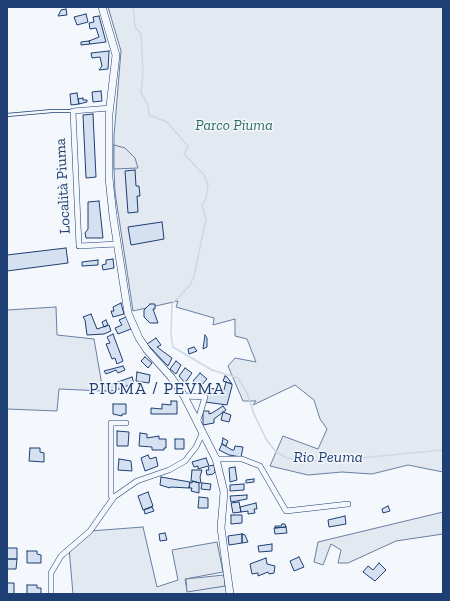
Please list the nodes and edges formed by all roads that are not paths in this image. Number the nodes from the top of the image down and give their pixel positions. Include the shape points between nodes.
1 (102, 7) edge
2 (110, 108) junction
3 (72, 111) junction
4 (7, 115) edge
5 (117, 244) junction
6 (184, 396) junction
7 (126, 423) dead end
8 (197, 423) junction
9 (202, 434) junction
10 (216, 459) junction
11 (114, 497) junction
12 (348, 504) dead end
13 (51, 594) edge
14 (230, 594) edge

1 - 2 street via 116,55
2 - 3 street
2 - 5 street via 109,178
3 - 4 lane via 52,110
3 - 5 street, Località Piuma via 79,246
5 - 6 street via 128,313 139,338
6 - 8 street
6 - 8 street via 205,397
7 - 11 street via 111,423 111,496
8 - 9 street
9 - 10 street
9 - 11 street via 186,461 170,470 137,481
10 - 12 street via 242,459 260,466 286,510
10 - 14 street via 224,492 221,528
11 - 13 street via 90,530 60,556 51,573

